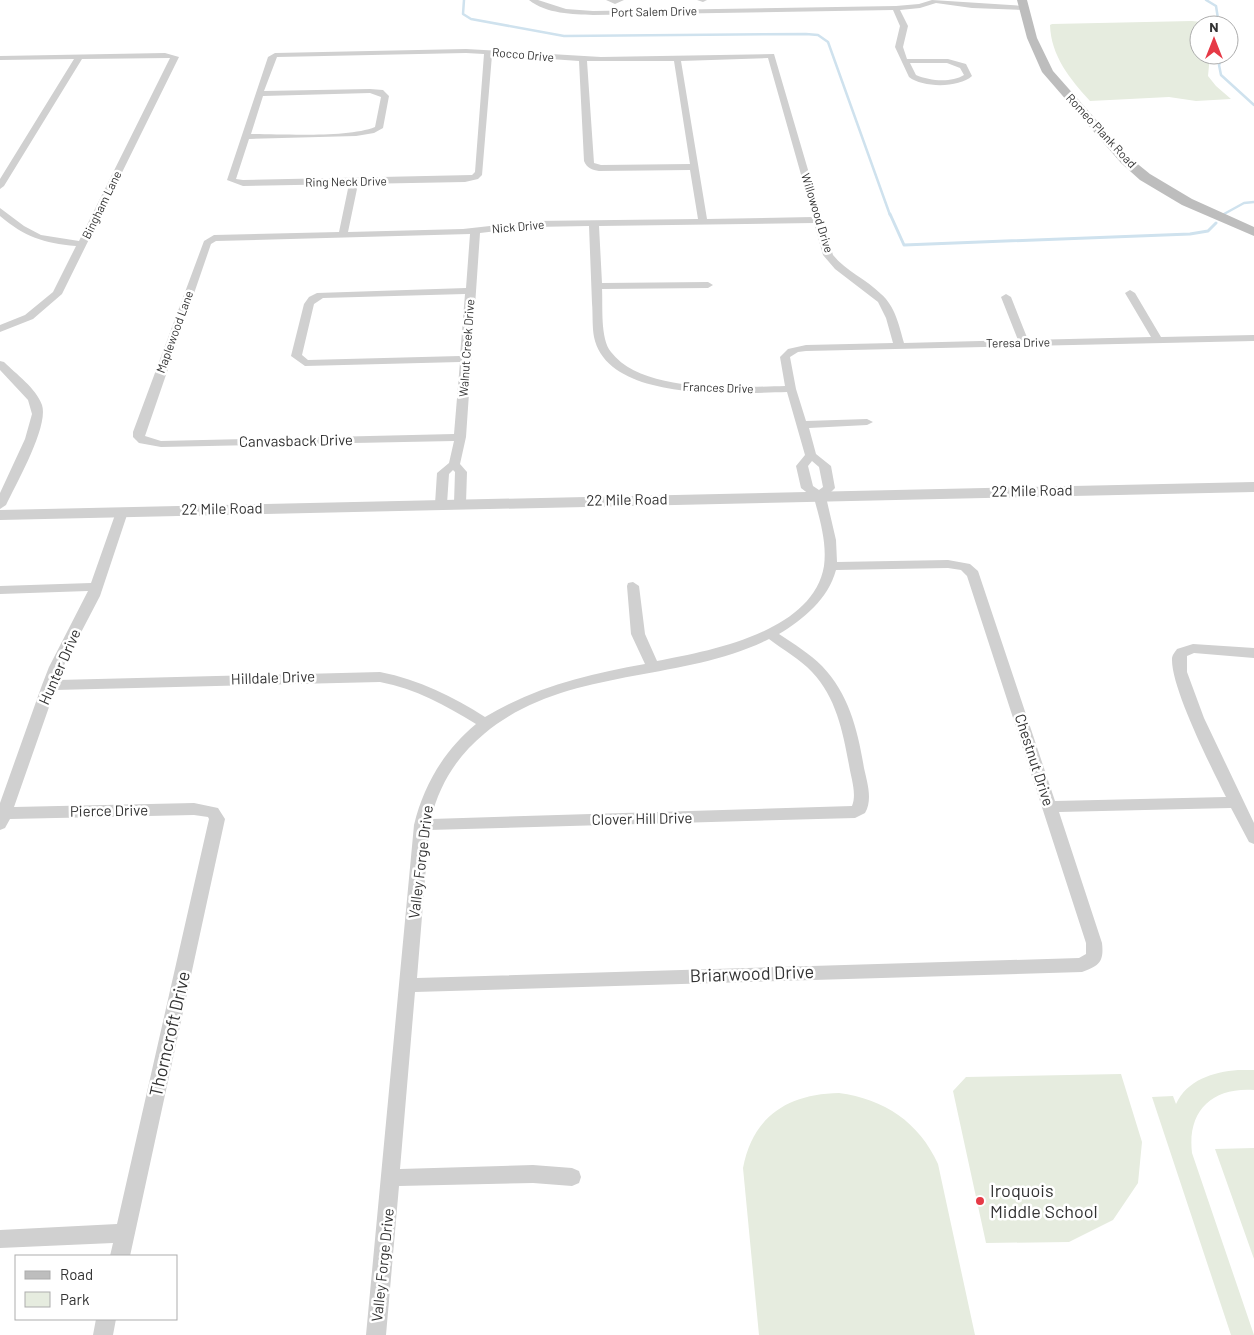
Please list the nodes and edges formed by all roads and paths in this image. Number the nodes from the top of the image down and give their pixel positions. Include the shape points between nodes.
1 (533, 0) edge
2 (702, 0) edge
3 (788, 0) edge
4 (875, 0) edge
5 (950, 0) edge
6 (615, 1) edge
7 (937, 1) edge
8 (1023, 4) edge
9 (896, 8) junction
10 (880, 9) junction
11 (793, 10) junction
12 (705, 11) junction
13 (616, 12) junction
14 (488, 52) junction
15 (771, 56) joint
16 (79, 57) junction
17 (0, 58) edge
18 (677, 58) junction
19 (583, 59) junction
20 (905, 61) junction
21 (260, 94) junction
22 (245, 136) junction
23 (694, 167) junction
24 (2, 176) edge
25 (354, 181) junction
26 (0, 186) edge
27 (0, 211) edge
28 (819, 220) junction
29 (703, 222) junction
30 (594, 223) junction
31 (475, 231) junction
32 (1254, 232) edge
33 (343, 234) junction
34 (218, 237) joint
35 (83, 244) junction
36 (708, 285) dead end
37 (598, 286) junction
38 (472, 291) junction
39 (1130, 293) dead end
40 (1006, 297) dead end
41 (0, 329) edge
42 (1254, 338) edge
43 (1157, 339) junction
44 (1024, 343) junction
45 (899, 346) junction
46 (467, 359) junction
47 (0, 364) edge
48 (791, 389) junction
49 (867, 422) dead end
50 (802, 425) junction
51 (139, 432) joint
52 (460, 437) junction
53 (811, 455) junction
54 (454, 464) junction
55 (1254, 487) edge
56 (820, 496) junction
57 (460, 503) junction
58 (441, 504) junction
59 (0, 505) edge
60 (122, 512) junction
61 (0, 514) edge
62 (830, 566) junction
63 (633, 586) dead end
64 (96, 587) junction
65 (0, 590) edge
66 (771, 634) junction
67 (1254, 653) edge
68 (653, 667) junction
69 (49, 685) junction
70 (486, 724) junction
71 (1236, 802) junction
72 (1050, 807) junction
73 (213, 812) joint
74 (2, 819) edge
75 (422, 824) junction
76 (1254, 838) edge
77 (1095, 957) joint
78 (407, 985) junction
79 (391, 1178) junction
80 (572, 1178) dead end
81 (126, 1233) junction
82 (0, 1239) edge
83 (120, 1255) edge
84 (106, 1320) edge
85 (103, 1335) edge
86 (376, 1335) edge

1 - 13 street, Port Salem Drive via 575,12
2 - 12 street
3 - 11 street
4 - 10 street
5 - 8 street
6 - 13 street
7 - 8 street, Port Salem Drive via 972,6
7 - 9 street, Port Salem Drive
8 - 32 main road, Romeo Plank Road via 1038,55 1048,72 1125,160 1145,177 1181,199
9 - 10 street, Port Salem Drive
9 - 20 street via 904,26 899,47
10 - 11 street, Port Salem Drive
11 - 12 street, Port Salem Drive
12 - 13 street, Port Salem Drive
14 - 19 street, Rocco Drive
14 - 21 street, Rocco Drive via 275,55
14 - 25 street, Ring Neck Drive via 479,173 475,177
15 - 18 street, Rocco Drive
15 - 28 street, Willowood Drive
16 - 17 street
16 - 24 street
16 - 35 street, Bingham Lane via 175,58
18 - 19 street, Rocco Drive
18 - 23 street
19 - 23 street via 588,161 594,167
20 - 20 street via 955,62 963,66 968,78 926,82 913,77
21 - 22 street
21 - 22 street via 382,93 385,96 379,128 371,133
22 - 25 street, Ring Neck Drive via 230,178 232,182
23 - 29 street
24 - 26 street
25 - 33 street
27 - 35 street via 29,235 45,241
28 - 29 street, Nick Drive
28 - 45 street, Willowood Drive via 828,255 847,276 877,296 891,317
29 - 30 street, Nick Drive
30 - 31 street, Nick Drive via 533,224
30 - 37 street, Frances Drive
31 - 33 street, Nick Drive
31 - 38 street, Walnut Creek Drive
33 - 34 street, Nick Drive
34 - 51 street, Maplewood Lane via 207,243
35 - 41 street, Bingham Lane via 57,294 29,317
36 - 37 street
37 - 48 street, Frances Drive via 599,336 605,352 632,374 653,382 692,389
38 - 46 street, Walnut Creek Drive
38 - 46 street via 321,295 309,304 296,356 305,363
39 - 43 street
40 - 44 street
42 - 43 street, Teresa Drive
43 - 44 street, Teresa Drive
44 - 45 street, Teresa Drive
45 - 48 street, Teresa Drive via 806,348 787,353
46 - 52 street, Walnut Creek Drive
47 - 59 street via 36,404 39,415
48 - 50 street
49 - 50 street
50 - 53 street
51 - 52 street, Canvasback Drive via 142,441 161,444
52 - 54 street, Walnut Creek Drive
53 - 56 street, Valley Forge Drive via 802,466 807,488
53 - 56 street via 824,466 830,488
54 - 57 street, Walnut Creek Drive via 461,472
54 - 58 street, Walnut Creek Drive via 443,473
55 - 56 street, 22 Mile Road
56 - 57 street, 22 Mile Road
56 - 62 street, Valley Forge Drive via 829,532
57 - 58 street, 22 Mile Road
58 - 60 street, 22 Mile Road
60 - 61 street, 22 Mile Road
60 - 64 street, Hunter Drive
62 - 66 street, Valley Forge Drive via 813,600
62 - 72 street, Chestnut Drive via 948,564 965,567 974,574
63 - 68 street via 638,634
64 - 65 street
64 - 69 street, Hunter Drive
66 - 68 street, Valley Forge Drive via 718,654
66 - 75 street, Clover Hill Drive via 816,669 835,693 847,721 862,798 860,809 848,814
67 - 71 street via 1193,648 1184,651 1178,660 1187,692
68 - 70 street, Valley Forge Drive via 553,690 517,704
69 - 70 street, Hilldale Drive via 380,677 430,690
69 - 74 street, Hunter Drive
70 - 75 street, Valley Forge Drive via 459,748 439,775
71 - 72 street
71 - 76 street
72 - 77 street, Chestnut Drive via 1094,943
73 - 74 street, Pierce Drive via 194,809
73 - 81 street, Thorncroft Drive via 217,825
75 - 78 street, Valley Forge Drive
77 - 78 street, Briarwood Drive via 1082,964
78 - 79 street, Valley Forge Drive
79 - 80 street via 533,1174
79 - 86 street, Valley Forge Drive
81 - 82 street
81 - 83 street, Thorncroft Drive
84 - 85 street

